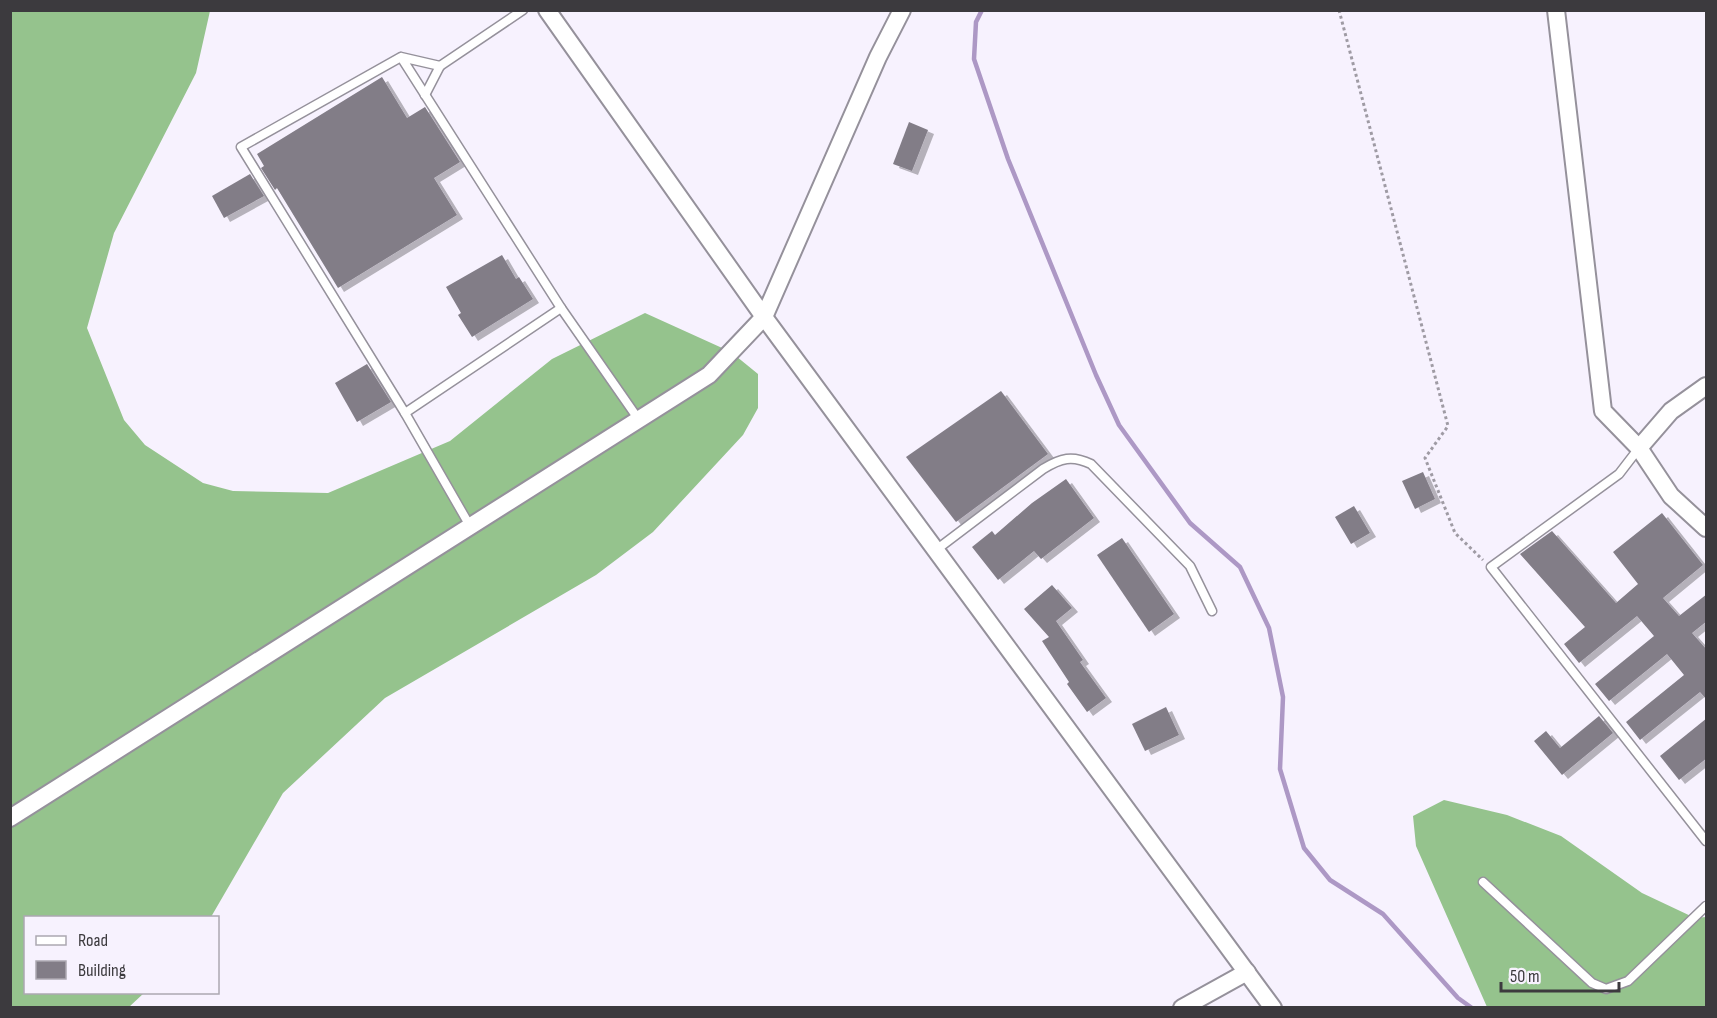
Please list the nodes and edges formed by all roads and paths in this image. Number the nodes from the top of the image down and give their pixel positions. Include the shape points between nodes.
1 (523, 10) edge
2 (547, 10) edge
3 (902, 10) edge
4 (1339, 10) edge
5 (1556, 10) edge
6 (401, 57) junction
7 (440, 66) junction
8 (425, 95) junction
9 (561, 308) junction
10 (764, 317) junction
11 (1707, 386) edge
12 (405, 413) junction
13 (639, 420) junction
14 (1639, 448) junction
15 (470, 526) junction
16 (1707, 528) edge
17 (936, 550) junction
18 (1491, 567) junction
19 (1212, 611) dead end
20 (10, 818) edge
21 (1707, 841) edge
22 (1483, 882) dead end
23 (1707, 906) edge
24 (1247, 972) junction
25 (1182, 1008) edge
26 (1273, 1008) edge

1 - 7 lane
2 - 10 street
3 - 10 street
4 - 18 path via 1448,426 1425,458 1455,533
5 - 14 street via 1603,411
6 - 7 lane
6 - 8 lane
6 - 12 lane via 241,147
7 - 8 lane
8 - 9 lane
9 - 12 lane
9 - 13 lane
10 - 13 street via 709,375
10 - 17 street
11 - 14 street via 1671,411
12 - 15 lane
13 - 15 street
14 - 16 street via 1671,495
14 - 18 lane via 1619,474
15 - 20 street
17 - 19 lane via 1043,469 1058,460 1075,457 1091,464 1175,547 1190,566
17 - 24 street
18 - 21 lane
22 - 23 lane via 1592,983 1606,989 1628,981
24 - 25 street
24 - 26 street

